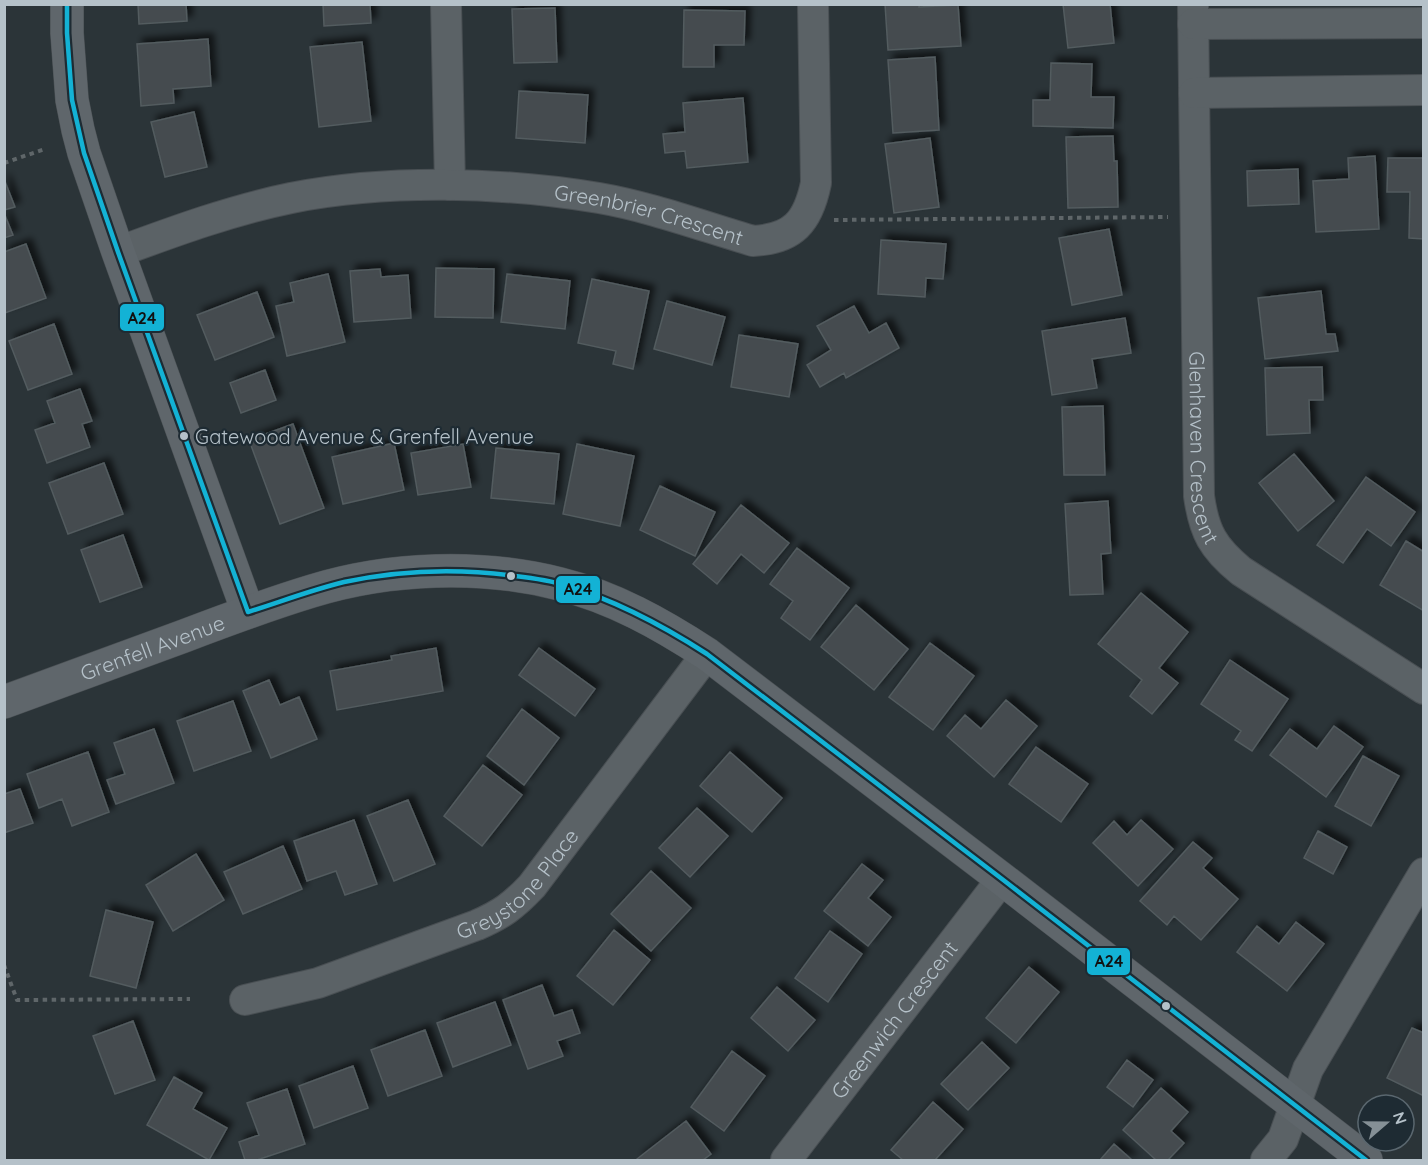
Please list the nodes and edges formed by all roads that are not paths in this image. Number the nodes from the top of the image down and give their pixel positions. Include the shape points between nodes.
1 (67, 4) edge
2 (446, 4) edge
3 (813, 4) edge
4 (1193, 14) edge
5 (1424, 23) edge
6 (1424, 90) edge
7 (1194, 93) junction
8 (450, 185) junction
9 (118, 252) junction
10 (248, 612) junction
11 (707, 654) junction
12 (1424, 688) edge
13 (4, 702) edge
14 (1424, 873) edge
15 (1002, 879) junction
16 (244, 1000) dead end
17 (1294, 1106) junction
18 (786, 1161) edge
19 (1266, 1161) edge
20 (1366, 1161) edge

1 - 9 street via 72,100 78,130
2 - 8 street
3 - 8 street, Greenbrier Crescent via 816,183 804,217 781,236 753,241 648,209 590,197
4 - 5 street, Glenhaven Crescent
4 - 7 street, Glenhaven Crescent
6 - 7 street
7 - 12 street, Glenhaven Crescent via 1201,513 1217,548 1241,571
8 - 9 street, Greenbrier Crescent via 357,189 290,199 212,218
9 - 10 street
10 - 11 street, Grenfell Avenue via 314,590 382,576 421,571 511,574 560,584 637,612
10 - 13 street, Grenfell Avenue
11 - 15 street, Grenfell Avenue
11 - 16 street, Greystone Place via 532,886 498,916 318,983
14 - 17 street via 1308,1069
15 - 17 street, Grenfell Avenue
15 - 18 street, Greenwich Crescent
17 - 19 street via 1283,1139
17 - 20 street, Grenfell Avenue

